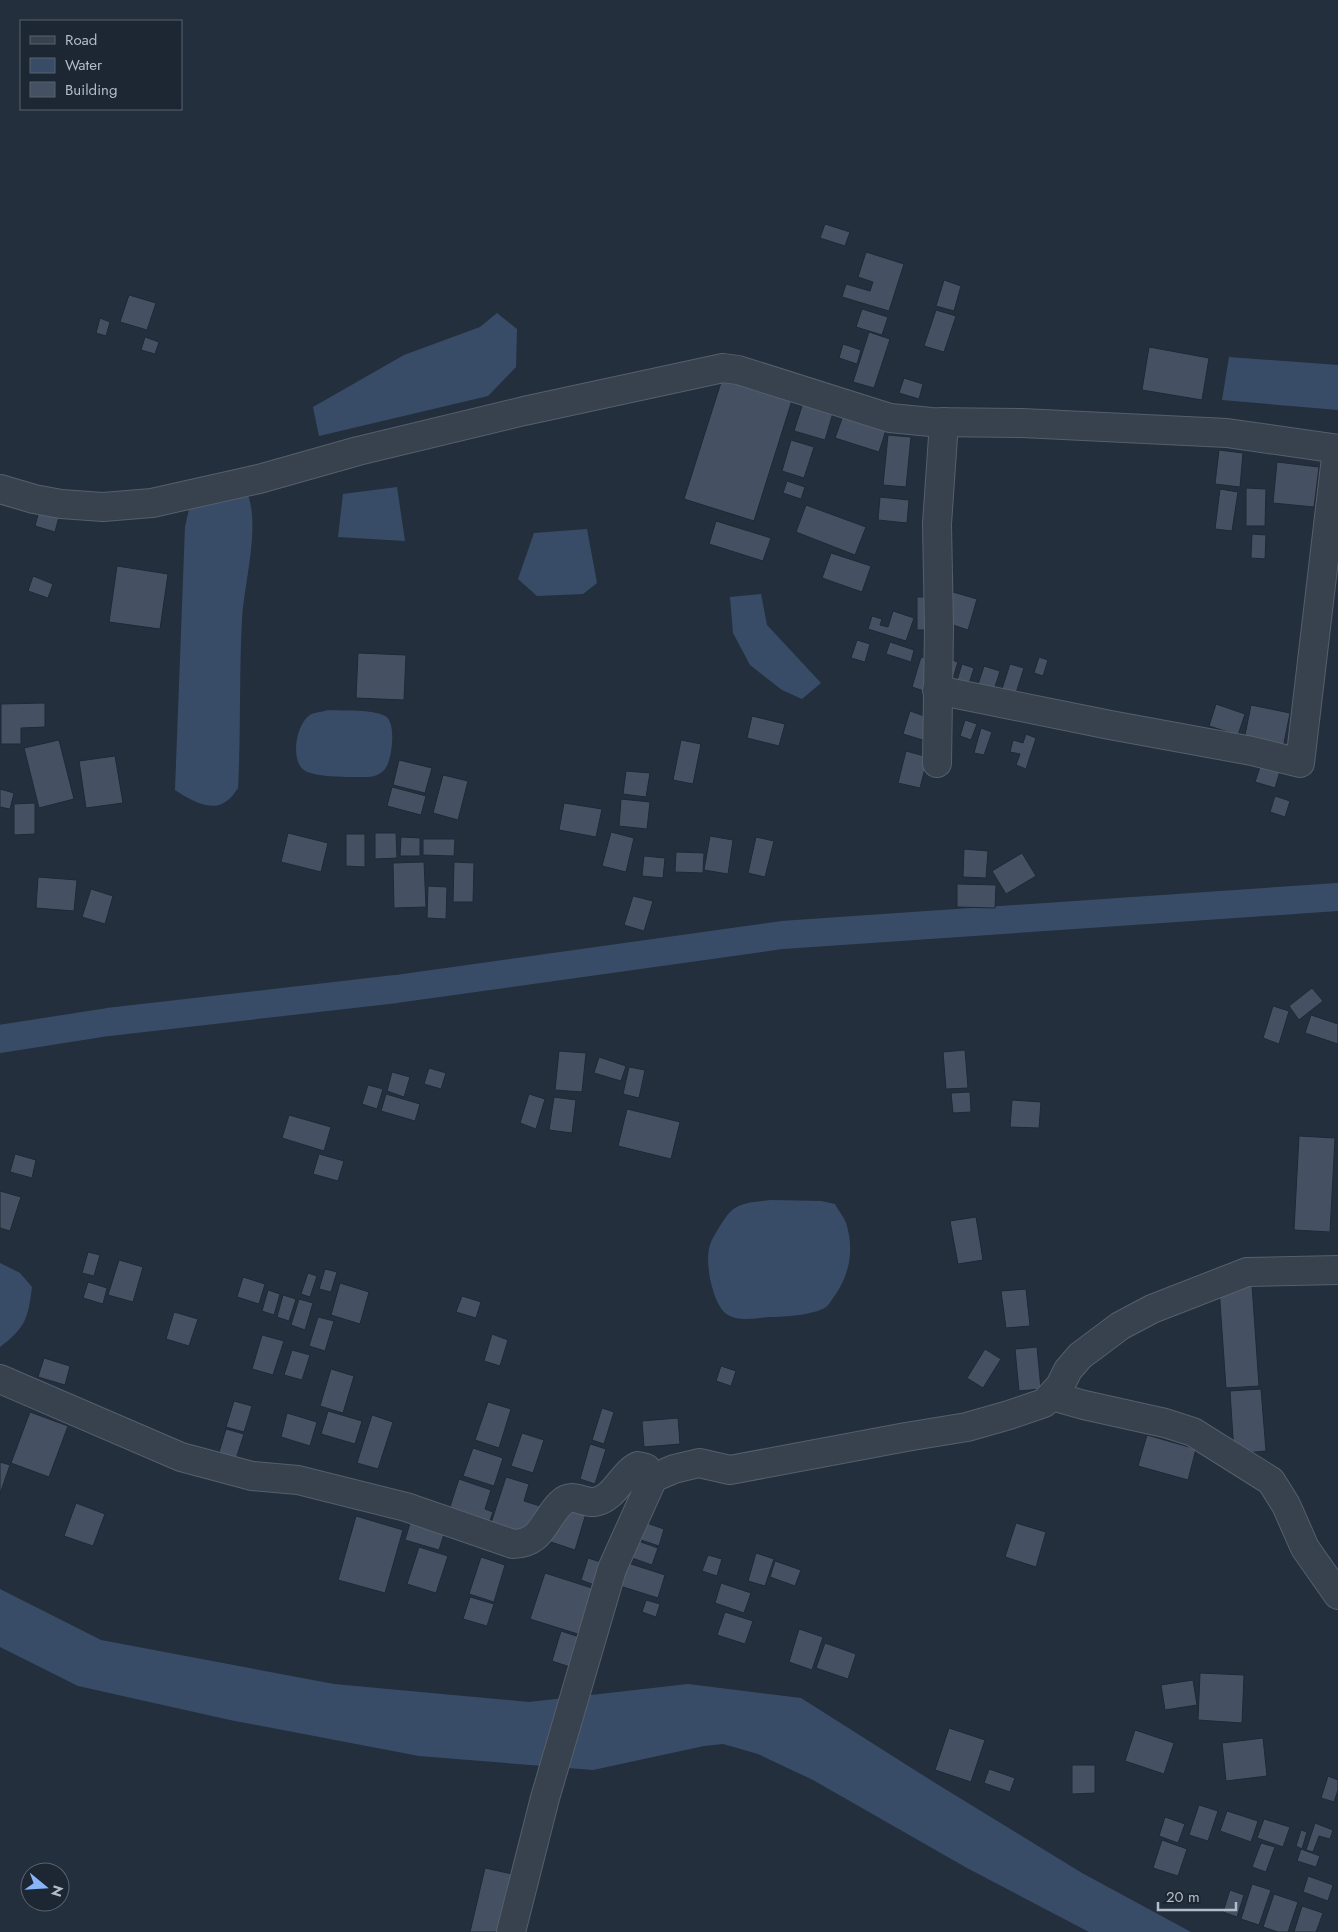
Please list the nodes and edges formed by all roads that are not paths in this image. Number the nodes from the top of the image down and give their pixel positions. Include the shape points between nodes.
1 (944, 422) junction
2 (1338, 449) edge
3 (0, 489) edge
4 (937, 690) junction
5 (937, 763) dead end
6 (1338, 1270) edge
7 (0, 1379) edge
8 (1052, 1396) junction
9 (653, 1478) junction
10 (1338, 1595) edge
11 (511, 1932) edge

1 - 2 street via 1227,433
1 - 3 street via 890,418 723,368 524,411 152,503 102,508 34,499
1 - 4 street via 937,524
2 - 4 street via 1300,763
4 - 5 street
6 - 8 street via 1247,1272 1152,1310 1120,1326 1080,1356
7 - 9 street via 181,1456 252,1476 298,1480 406,1507 513,1544 531,1540 564,1499 594,1502 606,1496 630,1470 638,1466 646,1468
8 - 9 street via 1044,1403 967,1427 730,1470 699,1464
8 - 10 street via 1192,1432 1271,1481 1286,1505 1304,1548
9 - 11 street via 612,1569 545,1798

